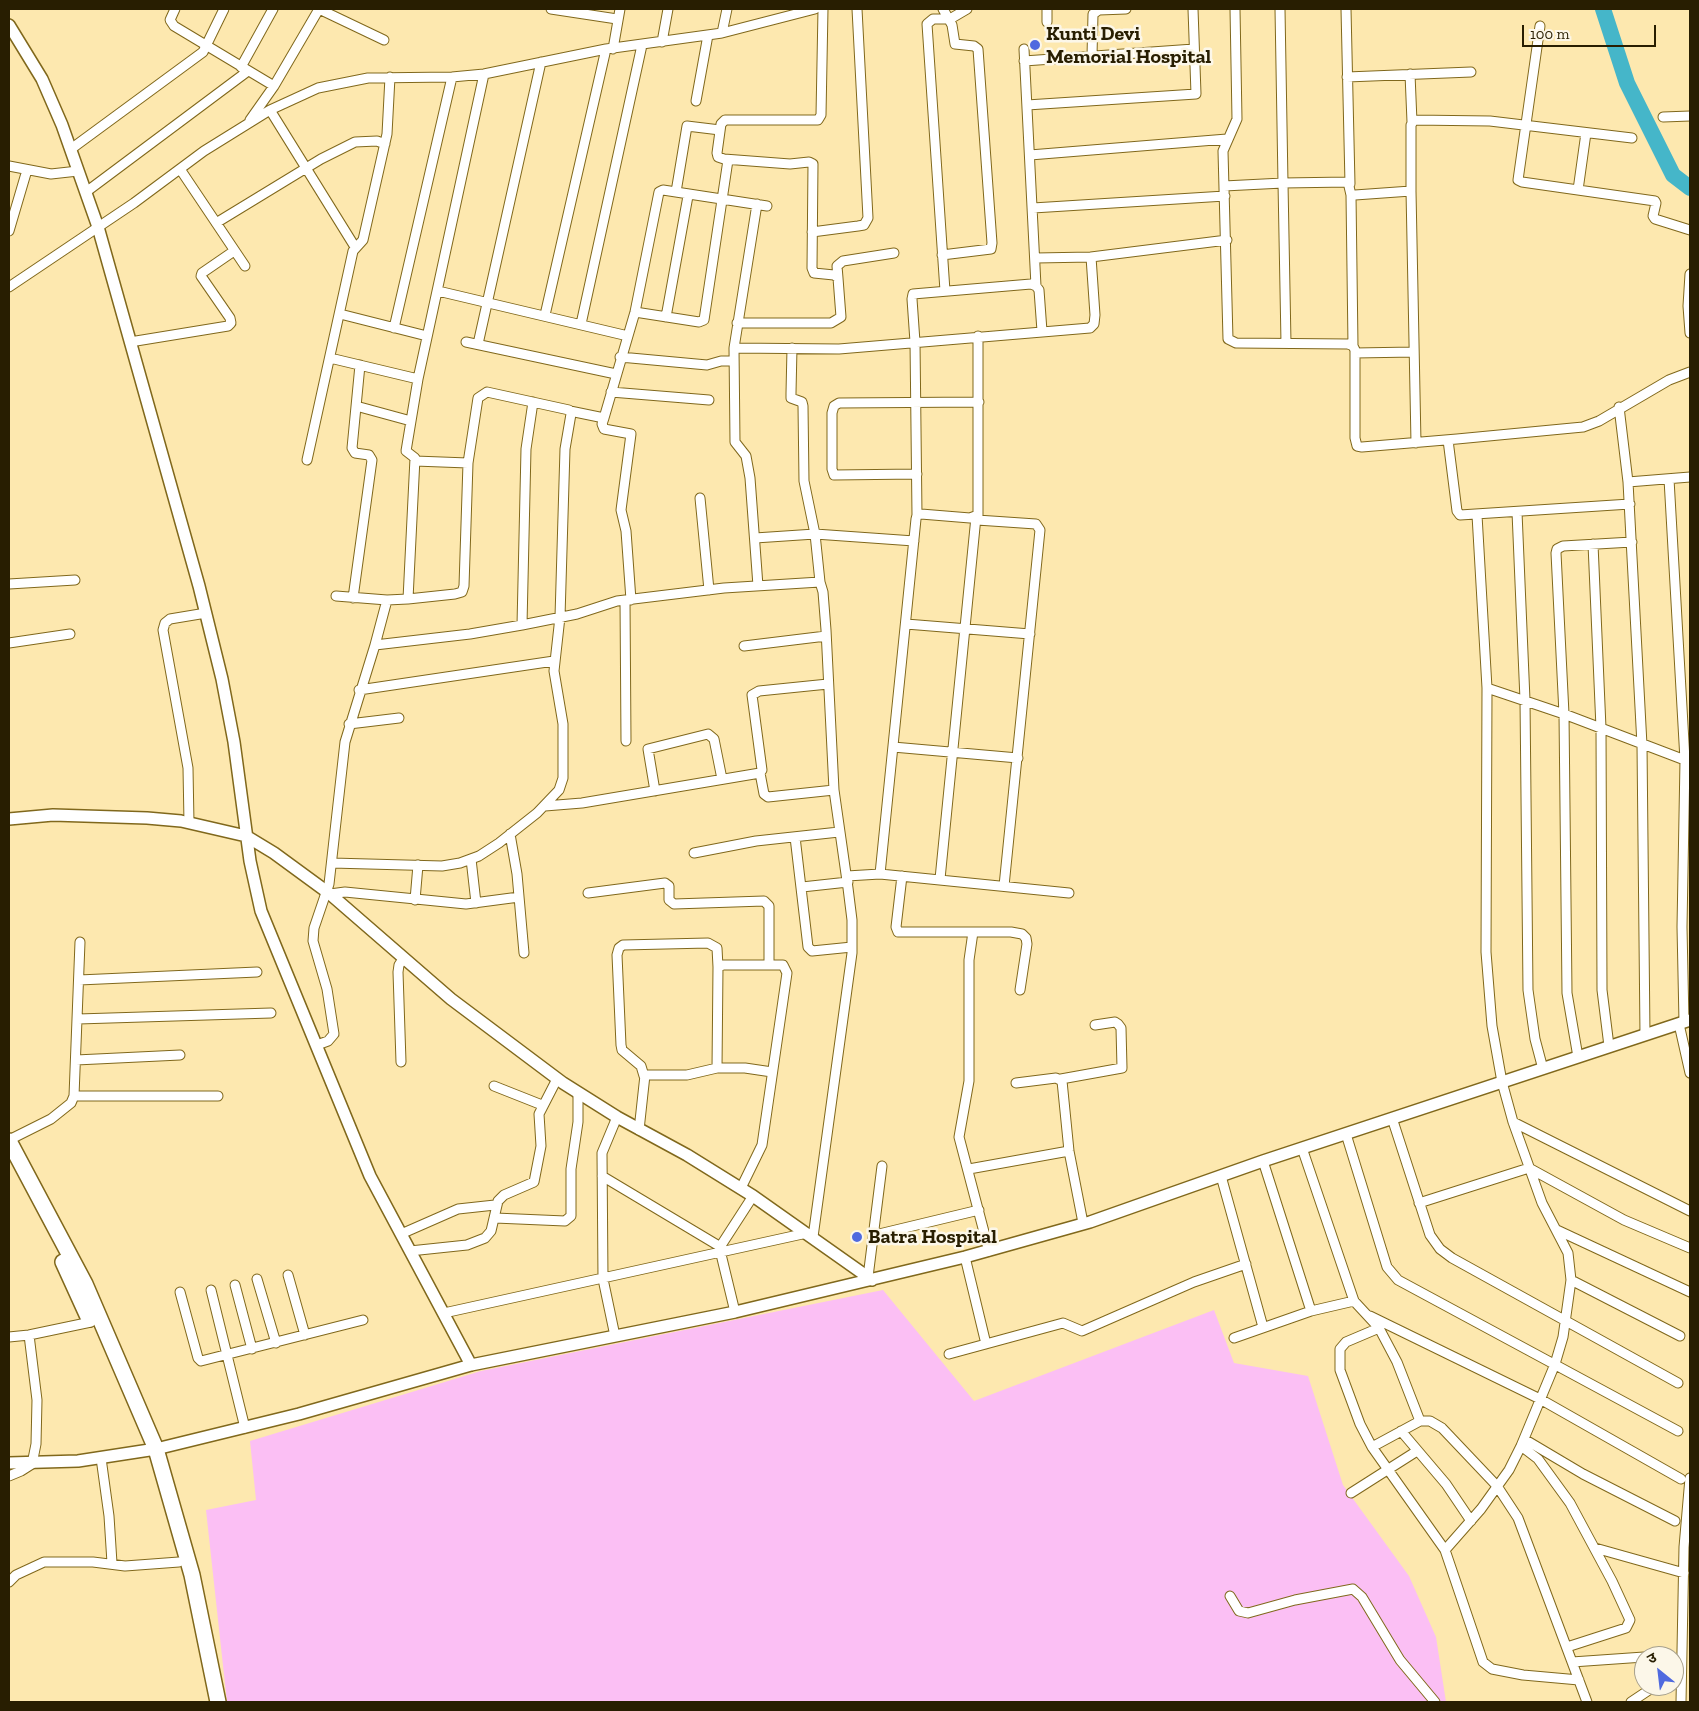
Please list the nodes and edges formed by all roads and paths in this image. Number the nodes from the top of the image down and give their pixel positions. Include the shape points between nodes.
1 (175, 9) edge
2 (224, 9) edge
3 (274, 9) edge
4 (319, 9) edge
5 (551, 9) edge
6 (620, 9) edge
7 (668, 9) edge
8 (726, 9) edge
9 (815, 9) edge
10 (822, 9) edge
11 (857, 9) edge
12 (943, 9) edge
13 (967, 9) edge
14 (1047, 9) edge
15 (1126, 9) edge
16 (1193, 9) edge
17 (1235, 9) edge
18 (1280, 9) edge
19 (1346, 9) edge
20 (564, 10) edge
21 (1094, 11) edge
22 (784, 13) edge
23 (950, 19) junction
24 (617, 20) junction
25 (1047, 22) dead end
26 (9, 25) edge
27 (1540, 26) dead end
28 (722, 33) junction
29 (708, 35) junction
30 (384, 40) dead end
31 (662, 42) junction
32 (642, 45) junction
33 (205, 47) junction
34 (610, 49) junction
35 (1024, 49) dead end
36 (1194, 49) junction
37 (1092, 56) junction
38 (1024, 61) junction
39 (541, 62) junction
40 (245, 69) junction
41 (1472, 72) dead end
42 (484, 74) junction
43 (1410, 74) junction
44 (390, 77) junction
45 (452, 77) junction
46 (1347, 77) junction
47 (274, 86) junction
48 (696, 101) dead end
49 (1027, 105) junction
50 (270, 110) junction
51 (1690, 116) edge
52 (1663, 117) dead end
53 (249, 122) junction
54 (1412, 122) junction
55 (1527, 126) junction
56 (720, 130) junction
57 (1586, 133) junction
58 (1632, 138) dead end
59 (1227, 139) junction
60 (385, 144) junction
61 (71, 149) junction
62 (1030, 155) junction
63 (728, 160) junction
64 (9, 166) edge
65 (180, 168) junction
66 (306, 169) junction
67 (27, 170) junction
68 (78, 170) junction
69 (1283, 183) junction
70 (1350, 184) junction
71 (1224, 186) junction
72 (1578, 190) junction
73 (1411, 191) junction
74 (86, 192) junction
75 (676, 192) junction
76 (1351, 194) junction
77 (688, 196) junction
78 (1225, 196) junction
79 (722, 200) junction
80 (757, 204) junction
81 (767, 206) dead end
82 (1033, 208) junction
83 (216, 223) junction
84 (98, 226) junction
85 (1690, 230) edge
86 (9, 231) edge
87 (812, 232) junction
88 (1227, 240) junction
89 (355, 247) junction
90 (234, 251) junction
91 (894, 253) dead end
92 (942, 255) junction
93 (1091, 257) junction
94 (1036, 258) junction
95 (245, 266) dead end
96 (1690, 274) edge
97 (838, 278) junction
98 (1036, 286) junction
99 (9, 287) edge
100 (438, 291) junction
101 (945, 291) junction
102 (487, 304) junction
103 (1689, 306) edge
104 (635, 312) junction
105 (340, 314) junction
106 (545, 316) junction
107 (666, 317) junction
108 (737, 323) junction
109 (581, 324) junction
110 (394, 328) junction
111 (1042, 331) junction
112 (1690, 333) edge
113 (427, 336) junction
114 (628, 336) junction
115 (978, 336) junction
116 (130, 342) junction
117 (466, 342) dead end
118 (915, 342) junction
119 (1286, 343) junction
120 (478, 344) junction
121 (734, 348) junction
122 (792, 348) junction
123 (1354, 350) junction
124 (1414, 352) junction
125 (620, 357) junction
126 (330, 358) junction
127 (734, 361) junction
128 (360, 365) junction
129 (1690, 372) edge
130 (616, 374) junction
131 (418, 379) junction
132 (611, 392) junction
133 (709, 400) dead end
134 (533, 402) junction
135 (979, 402) junction
136 (916, 403) junction
137 (356, 406) junction
138 (1619, 407) junction
139 (570, 411) junction
140 (604, 418) junction
141 (411, 421) junction
142 (1448, 440) junction
143 (1416, 443) junction
144 (307, 460) dead end
145 (415, 461) junction
146 (468, 463) junction
147 (917, 474) junction
148 (1690, 477) edge
149 (1669, 479) junction
150 (1628, 482) junction
151 (700, 498) dead end
152 (1630, 504) junction
153 (1517, 512) junction
154 (1477, 515) junction
155 (917, 516) junction
156 (977, 519) junction
157 (815, 534) junction
158 (755, 538) junction
159 (914, 541) junction
160 (1632, 542) junction
161 (1593, 544) junction
162 (75, 580) dead end
163 (820, 582) junction
164 (9, 584) edge
165 (758, 586) junction
166 (709, 590) junction
167 (336, 596) dead end
168 (353, 598) junction
169 (408, 599) junction
170 (387, 600) junction
171 (628, 600) junction
172 (206, 613) junction
173 (560, 617) junction
174 (906, 624) junction
175 (522, 625) junction
176 (966, 628) junction
177 (70, 634) dead end
178 (1030, 634) junction
179 (826, 636) junction
180 (9, 643) edge
181 (375, 645) junction
182 (744, 646) dead end
183 (554, 661) junction
184 (828, 684) junction
185 (1487, 688) junction
186 (359, 690) junction
187 (1524, 700) junction
188 (1564, 714) junction
189 (399, 718) dead end
190 (349, 724) junction
191 (1601, 728) junction
192 (626, 741) dead end
193 (1642, 745) junction
194 (893, 747) junction
195 (954, 753) junction
196 (1018, 758) junction
197 (1687, 761) edge
198 (760, 773) junction
199 (722, 779) junction
200 (655, 790) junction
201 (834, 790) junction
202 (545, 806) junction
203 (9, 819) edge
204 (1686, 822) edge
205 (189, 823) junction
206 (840, 832) junction
207 (510, 834) junction
208 (246, 836) junction
209 (795, 837) junction
210 (694, 853) dead end
211 (1686, 853) edge
212 (471, 859) junction
213 (332, 863) junction
214 (418, 865) junction
215 (880, 874) junction
216 (902, 876) junction
217 (847, 879) junction
218 (940, 879) junction
219 (1004, 886) junction
220 (802, 887) junction
221 (328, 893) junction
222 (588, 893) dead end
223 (1069, 893) dead end
224 (519, 897) junction
225 (415, 900) junction
226 (476, 904) junction
227 (973, 932) junction
228 (80, 942) dead end
229 (852, 947) junction
230 (524, 952) dead end
231 (403, 959) junction
232 (769, 965) junction
233 (718, 967) junction
234 (256, 972) dead end
235 (79, 980) junction
236 (1020, 990) dead end
237 (271, 1013) dead end
238 (78, 1020) junction
239 (1684, 1022) edge
240 (1095, 1025) dead end
241 (1645, 1035) junction
242 (317, 1045) junction
243 (1609, 1046) junction
244 (180, 1055) dead end
245 (1578, 1057) junction
246 (76, 1060) junction
247 (1689, 1060) edge
248 (401, 1062) dead end
249 (717, 1068) junction
250 (1543, 1069) junction
251 (772, 1072) junction
252 (1690, 1073) edge
253 (644, 1076) junction
254 (557, 1078) junction
255 (1060, 1079) junction
256 (1502, 1082) junction
257 (1016, 1084) dead end
258 (494, 1086) dead end
259 (578, 1093) junction
260 (74, 1096) junction
261 (218, 1096) dead end
262 (542, 1105) junction
263 (616, 1117) junction
264 (1392, 1118) junction
265 (1513, 1122) junction
266 (639, 1130) junction
267 (1346, 1134) junction
268 (9, 1143) edge
269 (1302, 1148) junction
270 (1069, 1151) junction
271 (9, 1161) edge
272 (1263, 1161) junction
273 (882, 1166) dead end
274 (1529, 1168) junction
275 (968, 1169) junction
276 (602, 1176) junction
277 (1221, 1176) junction
278 (741, 1188) junction
279 (753, 1196) junction
280 (1419, 1203) junction
281 (495, 1205) junction
282 (979, 1210) junction
283 (1690, 1211) edge
284 (495, 1218) junction
285 (1083, 1224) junction
286 (1557, 1230) junction
287 (401, 1234) junction
288 (810, 1235) junction
289 (875, 1235) junction
290 (1690, 1248) edge
291 (720, 1250) junction
292 (410, 1251) junction
293 (989, 1251) junction
294 (965, 1257) junction
295 (1246, 1264) junction
296 (288, 1275) dead end
297 (257, 1279) dead end
298 (603, 1279) junction
299 (870, 1279) junction
300 (1571, 1280) junction
301 (235, 1285) dead end
302 (211, 1290) dead end
303 (180, 1292) dead end
304 (1690, 1292) edge
305 (1354, 1301) junction
306 (1311, 1311) junction
307 (735, 1312) junction
308 (444, 1313) junction
309 (1370, 1316) junction
310 (363, 1320) dead end
311 (1565, 1320) junction
312 (91, 1322) junction
313 (1263, 1327) junction
314 (1379, 1328) junction
315 (29, 1335) junction
316 (305, 1335) junction
317 (615, 1336) junction
318 (1680, 1336) dead end
319 (9, 1337) edge
320 (1234, 1338) dead end
321 (276, 1343) junction
322 (986, 1344) junction
323 (252, 1349) junction
324 (949, 1354) dead end
325 (227, 1355) junction
326 (1555, 1364) junction
327 (471, 1365) junction
328 (1678, 1383) dead end
329 (1540, 1399) junction
330 (1420, 1421) junction
331 (245, 1428) junction
332 (1402, 1431) junction
333 (1678, 1431) dead end
334 (1523, 1442) junction
335 (1372, 1446) junction
336 (151, 1450) junction
337 (1417, 1451) junction
338 (101, 1458) junction
339 (9, 1463) edge
340 (32, 1464) junction
341 (1388, 1469) junction
342 (9, 1476) edge
343 (1686, 1478) edge
344 (1497, 1486) junction
345 (1351, 1493) dead end
346 (1471, 1521) junction
347 (1675, 1521) dead end
348 (1594, 1548) junction
349 (1445, 1550) junction
350 (179, 1562) junction
351 (112, 1563) junction
352 (1684, 1573) junction
353 (9, 1582) edge
354 (1230, 1596) dead end
355 (1567, 1647) junction
356 (1634, 1658) edge
357 (1572, 1662) junction
358 (1579, 1680) junction
359 (1642, 1696) edge
360 (211, 1702) edge
361 (218, 1702) edge
362 (1435, 1702) edge
363 (1587, 1702) edge
364 (1631, 1702) edge
365 (1681, 1702) edge

1 - 33 street via 170,23
2 - 33 street
3 - 40 street
4 - 30 street
4 - 47 street
5 - 20 street
6 - 24 street
7 - 31 street
8 - 28 street
9 - 22 street
10 - 56 street via 821,115 818,120 729,119 721,124
11 - 87 street via 868,218 864,225
12 - 23 street
13 - 23 street
14 - 25 street
15 - 21 street
16 - 36 street
17 - 59 street via 1237,118
18 - 69 street
19 - 46 street
20 - 24 street
21 - 37 street
22 - 28 street
23 - 92 street via 933,19 928,24
23 - 92 street via 955,44 978,49 992,247
24 - 34 street
26 - 61 street via 42,80
27 - 55 street
28 - 29 street
29 - 31 street
29 - 48 street
31 - 32 street
32 - 34 street
32 - 109 street
33 - 40 street
33 - 61 street via 198,56
34 - 39 street
34 - 106 street
35 - 38 street
36 - 37 street
36 - 49 street via 1197,89 1191,96
37 - 38 street
38 - 49 street
39 - 42 street
39 - 102 street
40 - 47 street
40 - 74 street
41 - 43 street
42 - 45 street
42 - 100 street
43 - 46 street
43 - 54 street
44 - 45 street
44 - 50 street via 318,88
44 - 60 street
45 - 110 street
46 - 70 street
47 - 53 street
49 - 62 street
50 - 53 street
50 - 66 street
51 - 52 street
53 - 65 street
54 - 55 street via 1490,121
54 - 73 street
55 - 57 street
55 - 72 street via 1518,180
56 - 63 street via 716,152 718,157
56 - 75 street via 687,126
57 - 58 street
57 - 72 street
59 - 62 street
59 - 71 street via 1223,151
60 - 66 street via 355,142
60 - 89 street via 363,240
61 - 68 street
62 - 82 street
63 - 79 street
63 - 87 street via 814,164
64 - 67 street
65 - 83 street
65 - 84 street
66 - 83 street
66 - 89 street
67 - 68 street via 60,174
67 - 86 street
68 - 74 street
69 - 70 street via 1344,181
69 - 71 street
69 - 119 street
70 - 76 street
71 - 78 street
72 - 85 street via 1655,201 1655,219
73 - 76 street
73 - 124 street
74 - 84 street
75 - 77 street
75 - 104 street via 659,192
76 - 123 street
77 - 79 street
77 - 107 street
78 - 82 street
78 - 88 street
79 - 80 street
79 - 107 street via 704,320
80 - 81 street
80 - 108 street
82 - 94 street
83 - 90 street
84 - 99 street
84 - 116 street
87 - 97 street via 814,273
88 - 93 street
88 - 119 street via 1228,339 1236,343
89 - 105 street
90 - 95 street
90 - 116 street via 201,276 230,318 228,326
91 - 97 street via 843,261 837,266
92 - 101 street
93 - 94 street
93 - 111 street via 1094,324 1090,328
94 - 98 street
96 - 103 street
97 - 108 street via 841,318 838,321
98 - 101 street
98 - 111 street
100 - 102 street
100 - 113 street
101 - 118 street via 913,294
102 - 106 street
102 - 120 street
103 - 112 street
104 - 107 street
104 - 114 street
105 - 110 street
105 - 126 street
106 - 109 street
108 - 121 street
109 - 114 street
110 - 113 street
111 - 115 street
113 - 131 street
114 - 125 street
115 - 118 street
115 - 135 street
116 - 172 street
117 - 120 street
118 - 122 street via 839,349
118 - 136 street
119 - 123 street via 1348,344
120 - 130 street
121 - 122 street
121 - 127 street
122 - 157 street via 791,393 792,398 802,402 803,406 804,481
123 - 124 street
123 - 143 street via 1357,446
124 - 143 street
125 - 127 street via 706,365
125 - 130 street
126 - 128 street
126 - 144 street
127 - 158 street via 735,442 746,456
128 - 131 street
128 - 137 street
129 - 138 street
130 - 132 street
131 - 141 street
132 - 133 street
132 - 140 street
134 - 139 street
134 - 146 street via 487,392 481,395 474,413
134 - 175 street via 526,449
135 - 136 street
135 - 156 street
136 - 147 street
136 - 147 street via 839,403 834,406 832,469 834,474 842,476
137 - 141 street
137 - 168 street via 352,448 355,453 369,455 372,460
138 - 142 street via 1599,421 1583,427
138 - 150 street
139 - 140 street
139 - 173 street via 565,449
140 - 171 street via 604,429 628,432 632,438 621,510 627,536
141 - 145 street via 406,451 414,456
142 - 143 street
142 - 154 street via 1457,512 1464,516
145 - 146 street
145 - 169 street
146 - 169 street via 462,592
147 - 155 street
148 - 149 street
149 - 150 street
149 - 197 street
150 - 152 street
151 - 166 street
152 - 153 street
152 - 160 street
153 - 154 street
153 - 187 street
154 - 185 street
155 - 156 street
155 - 159 street
156 - 176 street
156 - 178 street via 1036,524 1039,527
157 - 158 street
157 - 159 street
157 - 163 street
158 - 165 street
159 - 174 street
160 - 161 street
160 - 193 street
161 - 188 street via 1563,546 1556,553
161 - 191 street
162 - 164 street
163 - 165 street
163 - 179 street
165 - 166 street
166 - 171 street
167 - 168 street
168 - 170 street
169 - 170 street
170 - 181 street
171 - 173 street
171 - 192 street
172 - 205 street via 170,619 163,630 188,768
172 - 208 street via 234,742
173 - 175 street
173 - 183 street
174 - 176 street
174 - 194 street
175 - 181 street
176 - 178 street
176 - 195 street
177 - 180 street
178 - 196 street
179 - 182 street
179 - 184 street
181 - 186 street
183 - 186 street
183 - 202 street via 563,724 563,778 559,790
184 - 198 street via 759,691 752,695
184 - 201 street
185 - 187 street
185 - 256 street via 1486,952 1492,1026
186 - 190 street
187 - 188 street
187 - 250 street via 1528,990
188 - 191 street
188 - 245 street via 1567,993
189 - 190 street
190 - 213 street via 336,807
191 - 193 street
191 - 243 street via 1602,990
193 - 197 street
193 - 241 street
194 - 195 street
194 - 215 street
195 - 196 street
195 - 218 street
196 - 219 street
197 - 204 street
198 - 199 street
198 - 201 street via 764,794 768,797
199 - 200 street
199 - 200 street via 714,738 708,734 648,749
200 - 202 street
201 - 206 street
202 - 207 street
203 - 205 street via 53,815 113,816
204 - 211 street
205 - 208 street
206 - 209 street
206 - 217 street
207 - 212 street
207 - 224 street
208 - 221 street
208 - 242 street via 261,911
209 - 210 street
209 - 220 street
211 - 239 street
212 - 214 street via 442,866
212 - 226 street
213 - 214 street
213 - 221 street
214 - 225 street
215 - 216 street
215 - 217 street
216 - 218 street
216 - 227 street via 898,932
217 - 220 street
217 - 229 street
218 - 219 street
219 - 223 street
220 - 229 street via 810,950
221 - 225 street
221 - 231 street
221 - 242 street via 320,904 312,941 327,989 334,1034 328,1041
222 - 232 street via 665,883 669,886 669,900 674,904 764,901 768,906
224 - 226 street
224 - 230 street
225 - 226 street
227 - 236 street via 1011,932 1026,938
227 - 275 street via 969,960 969,1082 958,1137
228 - 235 street
229 - 288 street
231 - 248 street via 398,972
231 - 254 street
232 - 233 street
232 - 251 street via 783,966 787,973
233 - 249 street
233 - 253 street via 717,948 708,943 622,945 619,948 622,1050 641,1066
234 - 235 street
235 - 238 street
237 - 238 street
238 - 246 street
239 - 241 street
239 - 247 street
240 - 255 street via 1118,1024 1122,1068
241 - 243 street
242 - 287 street via 370,1176
243 - 245 street
244 - 246 street
245 - 250 street
246 - 260 street
247 - 252 street
249 - 251 street
249 - 253 street via 687,1075
250 - 256 street
251 - 278 street via 762,1145
253 - 266 street
254 - 259 street
254 - 262 street
255 - 257 street
255 - 270 street
256 - 264 street
256 - 265 street
258 - 262 street
259 - 263 street
259 - 284 street via 577,1132 571,1169 571,1216 565,1221
260 - 261 street
260 - 268 street via 71,1103 51,1119
262 - 281 street via 538,1122 541,1146 536,1179 532,1184 504,1196
263 - 266 street
263 - 276 street via 602,1153
264 - 267 street
264 - 280 street
265 - 274 street
265 - 283 street
266 - 278 street
267 - 269 street
267 - 326 street via 1386,1267 1391,1274
268 - 336 main road via 85,1284
269 - 272 street
269 - 305 street
270 - 275 street
270 - 285 street
271 - 312 main road via 59,1252
272 - 277 street
272 - 306 street
273 - 289 street
274 - 280 street
274 - 286 street via 1542,1203
274 - 290 street via 1624,1220
275 - 282 street
276 - 291 street
276 - 298 street
277 - 285 street
277 - 295 street
278 - 279 street
279 - 288 street
279 - 291 street
280 - 311 street via 1430,1235 1440,1249
281 - 284 street
281 - 287 street via 458,1209
282 - 289 street
282 - 293 street
284 - 292 street via 485,1238 472,1243
285 - 293 street
286 - 300 street via 1568,1253
286 - 304 street
287 - 292 street
288 - 291 street
288 - 299 street
289 - 299 street
291 - 298 street
291 - 307 street
292 - 308 street
293 - 294 street
294 - 299 street
294 - 322 street
295 - 313 street
295 - 322 street via 1194,1282 1082,1331 1063,1323
296 - 316 street
297 - 321 street
298 - 308 street
298 - 317 street
299 - 307 street
300 - 311 street
300 - 318 street
301 - 323 street
302 - 325 street
303 - 325 street via 198,1358 204,1361
305 - 306 street
305 - 309 street
306 - 313 street
307 - 317 street
308 - 327 street
309 - 314 street
309 - 329 street
310 - 316 street
311 - 326 street
311 - 328 street
312 - 315 street
312 - 336 main road
313 - 320 street
314 - 330 street via 1397,1362
314 - 335 street via 1346,1342 1340,1349 1339,1359 1360,1424
315 - 319 street
315 - 340 street via 37,1400
316 - 321 street
317 - 327 street
321 - 323 street
322 - 324 street
323 - 325 street
325 - 331 street
326 - 329 street
326 - 333 street
327 - 331 street
329 - 334 street
329 - 343 street
330 - 332 street
330 - 344 street via 1430,1421 1442,1428
331 - 336 street
332 - 335 street
332 - 337 street
334 - 344 street
334 - 347 street
334 - 348 street via 1554,1478
335 - 341 street
336 - 338 street
336 - 350 main road
336 - 361 main road via 192,1575
337 - 341 street
337 - 346 street via 1446,1484
338 - 340 street
338 - 351 street
339 - 340 street
340 - 342 street
341 - 345 street
341 - 349 street
343 - 352 street
344 - 346 street
344 - 355 street via 1518,1518
346 - 349 street
348 - 352 street
348 - 355 street via 1630,1624
349 - 358 street via 1487,1667 1523,1675
350 - 351 street via 138,1566
350 - 360 main road
351 - 353 street via 44,1562 16,1575
352 - 365 street
354 - 362 street via 1239,1611 1248,1613 1353,1588 1362,1597 1400,1660
355 - 357 street
356 - 357 street
357 - 358 street
358 - 363 street
359 - 364 street

